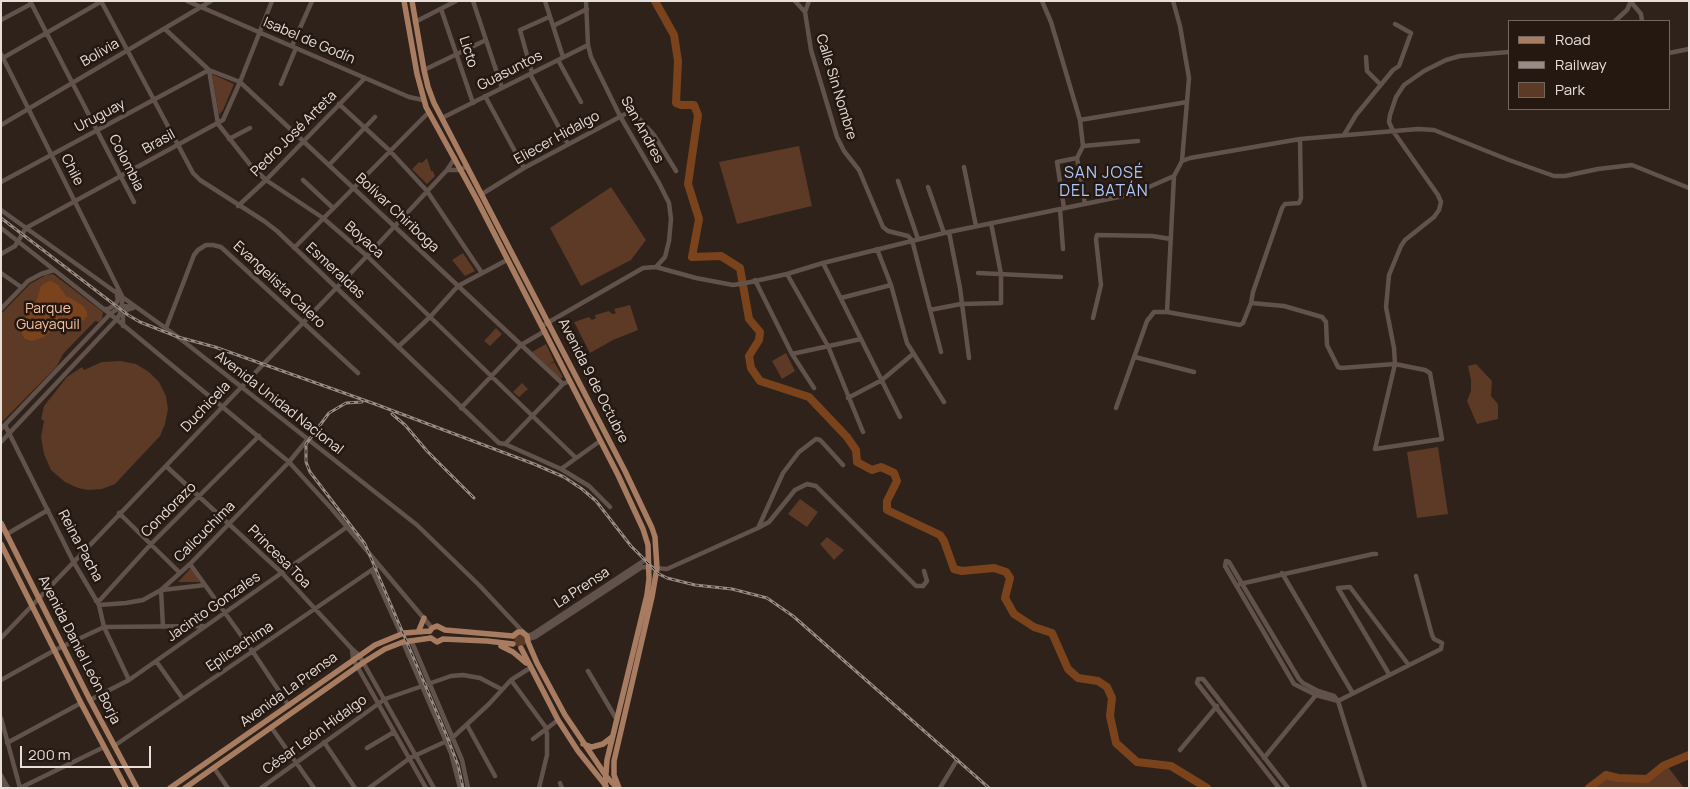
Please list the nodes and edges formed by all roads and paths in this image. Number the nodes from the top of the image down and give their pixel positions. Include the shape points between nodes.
1 (101, 1) edge
2 (187, 1) edge
3 (211, 1) edge
4 (272, 1) edge
5 (312, 1) edge
6 (404, 1) edge
7 (412, 1) edge
8 (456, 1) edge
9 (473, 1) edge
10 (544, 1) edge
11 (586, 1) edge
12 (795, 1) edge
13 (809, 1) edge
14 (1042, 1) edge
15 (1173, 1) edge
16 (30, 2) edge
17 (1633, 3) edge
18 (201, 7) junction
19 (442, 9) junction
20 (587, 10) junction
21 (804, 12) junction
22 (549, 17) junction
23 (1, 20) edge
24 (1616, 20) edge
25 (1642, 20) edge
26 (416, 22) junction
27 (1395, 24) dead end
28 (552, 26) junction
29 (165, 29) junction
30 (259, 32) junction
31 (46, 33) junction
32 (486, 40) junction
33 (588, 45) junction
34 (294, 47) junction
35 (1689, 49) edge
36 (128, 50) junction
37 (1508, 52) edge
38 (1670, 53) edge
39 (457, 54) junction
40 (2, 57) edge
41 (1366, 57) dead end
42 (560, 59) junction
43 (209, 70) junction
44 (424, 70) junction
45 (531, 73) junction
46 (365, 78) junction
47 (240, 82) junction
48 (72, 83) junction
49 (281, 84) dead end
50 (1381, 85) junction
51 (502, 88) junction
52 (485, 96) junction
53 (154, 100) junction
54 (423, 100) junction
55 (581, 102) dead end
56 (1187, 102) junction
57 (473, 103) junction
58 (339, 104) junction
59 (28, 109) junction
60 (429, 112) junction
61 (620, 116) junction
62 (376, 117) dead end
63 (442, 118) junction
64 (1080, 120) junction
65 (1, 124) edge
66 (218, 124) junction
67 (250, 128) dead end
68 (365, 128) junction
69 (97, 130) junction
70 (1393, 131) junction
71 (1344, 136) junction
72 (229, 139) junction
73 (1300, 139) junction
74 (304, 140) junction
75 (1138, 141) dead end
76 (178, 144) junction
77 (568, 144) junction
78 (1083, 146) junction
79 (390, 151) junction
80 (52, 155) junction
81 (461, 155) junction
82 (454, 158) junction
83 (1077, 158) junction
84 (1182, 161) junction
85 (330, 165) junction
86 (467, 166) junction
87 (964, 167) dead end
88 (524, 168) junction
89 (447, 170) junction
90 (460, 170) junction
91 (676, 171) dead end
92 (1174, 176) junction
93 (120, 177) junction
94 (266, 180) junction
95 (304, 180) dead end
96 (898, 181) dead end
97 (1, 182) edge
98 (354, 187) junction
99 (928, 187) dead end
100 (1689, 188) edge
101 (427, 191) junction
102 (482, 194) junction
103 (75, 202) junction
104 (134, 202) dead end
105 (1085, 204) junction
106 (238, 206) junction
107 (333, 208) junction
108 (1062, 209) junction
109 (1, 210) edge
110 (323, 218) junction
111 (991, 223) junction
112 (394, 226) junction
113 (976, 226) junction
114 (1, 228) edge
115 (26, 228) junction
116 (946, 232) junction
117 (918, 238) junction
118 (1171, 239) junction
119 (912, 240) junction
120 (18, 241) junction
121 (294, 248) junction
122 (877, 248) junction
123 (1063, 249) dead end
124 (1, 254) edge
125 (367, 256) junction
126 (507, 260) junction
127 (823, 262) junction
128 (656, 267) junction
129 (54, 270) junction
130 (1, 273) edge
131 (482, 273) junction
132 (978, 273) dead end
133 (787, 274) junction
134 (1001, 274) junction
135 (1061, 277) dead end
136 (755, 280) junction
137 (891, 285) junction
138 (336, 286) junction
139 (458, 286) junction
140 (21, 287) junction
141 (116, 291) junction
142 (122, 296) junction
143 (841, 298) junction
144 (1251, 303) junction
145 (961, 304) junction
146 (122, 306) junction
147 (1, 309) edge
148 (103, 309) junction
149 (142, 310) junction
150 (930, 310) junction
151 (1167, 312) junction
152 (110, 314) junction
153 (430, 317) junction
154 (1093, 318) dead end
155 (116, 320) junction
156 (302, 322) junction
157 (548, 322) junction
158 (123, 326) junction
159 (166, 328) junction
160 (543, 328) junction
161 (861, 339) junction
162 (521, 345) junction
163 (828, 346) junction
164 (398, 347) junction
165 (941, 352) dead end
166 (792, 354) junction
167 (913, 354) junction
168 (1135, 357) junction
169 (969, 358) dead end
170 (1396, 364) junction
171 (1194, 372) dead end
172 (358, 373) dead end
173 (492, 376) junction
174 (882, 380) junction
175 (566, 382) junction
176 (241, 387) junction
177 (814, 388) dead end
178 (848, 398) junction
179 (944, 402) dead end
180 (222, 406) junction
181 (461, 408) junction
182 (1116, 408) dead end
183 (532, 416) junction
184 (900, 417) dead end
185 (6, 425) junction
186 (1, 429) edge
187 (863, 432) dead end
188 (10, 433) junction
189 (259, 436) junction
190 (307, 440) junction
191 (600, 441) junction
192 (1, 442) edge
193 (505, 444) junction
194 (576, 457) junction
195 (289, 462) junction
196 (843, 465) dead end
197 (166, 466) junction
198 (561, 469) junction
199 (198, 496) junction
200 (610, 507) dead end
201 (48, 510) junction
202 (119, 513) junction
203 (1, 523) edge
204 (229, 524) junction
205 (347, 527) junction
206 (758, 528) junction
207 (7, 534) junction
208 (1, 544) edge
209 (151, 544) junction
210 (1376, 554) dead end
211 (648, 558) junction
212 (73, 561) junction
213 (190, 564) junction
214 (379, 565) junction
215 (649, 567) junction
216 (656, 568) junction
217 (372, 570) junction
218 (924, 571) dead end
219 (180, 573) junction
220 (282, 573) junction
221 (1282, 574) junction
222 (1416, 576) dead end
223 (1238, 584) junction
224 (205, 585) junction
225 (161, 590) junction
226 (38, 597) junction
227 (97, 603) junction
228 (32, 604) junction
229 (315, 609) junction
230 (225, 613) junction
231 (424, 618) junction
232 (205, 626) junction
233 (104, 627) junction
234 (162, 627) junction
235 (431, 629) junction
236 (419, 630) junction
237 (445, 630) junction
238 (401, 634) junction
239 (513, 636) junction
240 (527, 637) junction
241 (1, 638) edge
242 (431, 638) junction
243 (444, 639) junction
244 (410, 640) junction
245 (487, 641) junction
246 (403, 642) junction
247 (513, 644) junction
248 (64, 647) junction
249 (352, 648) junction
250 (521, 648) junction
251 (55, 650) junction
252 (253, 652) junction
253 (359, 654) junction
254 (353, 659) junction
255 (156, 661) junction
256 (364, 662) junction
257 (1408, 664) junction
258 (357, 666) junction
259 (530, 668) junction
260 (588, 671) dead end
261 (1389, 674) junction
262 (1, 680) edge
263 (129, 680) junction
264 (511, 680) junction
265 (430, 684) junction
266 (423, 687) junction
267 (501, 689) junction
268 (1352, 692) junction
269 (1316, 695) junction
270 (183, 699) junction
271 (90, 700) junction
272 (382, 701) junction
273 (1338, 701) junction
274 (1221, 702) junction
275 (81, 703) junction
276 (289, 706) junction
277 (1216, 708) junction
278 (1, 718) edge
279 (558, 720) junction
280 (617, 720) junction
281 (467, 725) junction
282 (271, 727) junction
283 (546, 730) junction
284 (394, 732) junction
285 (612, 737) junction
286 (450, 739) junction
287 (533, 739) dead end
288 (7, 742) junction
289 (324, 742) junction
290 (583, 744) junction
291 (114, 746) junction
292 (104, 747) junction
293 (367, 748) dead end
294 (1180, 750) dead end
295 (416, 755) junction
296 (1265, 757) junction
297 (410, 758) junction
298 (958, 760) dead end
299 (296, 763) junction
300 (1260, 763) junction
301 (214, 768) junction
302 (1, 775) edge
303 (495, 776) dead end
304 (606, 776) junction
305 (122, 779) junction
306 (1, 783) edge
307 (606, 787) edge
308 (4, 788) edge
309 (8, 788) edge
310 (19, 788) edge
311 (121, 788) edge
312 (126, 788) edge
313 (137, 788) edge
314 (170, 788) edge
315 (185, 788) edge
316 (228, 788) edge
317 (261, 788) edge
318 (314, 788) edge
319 (356, 788) edge
320 (369, 788) edge
321 (426, 788) edge
322 (434, 788) edge
323 (460, 788) edge
324 (468, 788) edge
325 (539, 788) edge
326 (618, 788) edge
327 (940, 788) edge
328 (1279, 788) edge
329 (1288, 788) edge
330 (1365, 788) edge

1 - 31 street
1 - 36 street, Esmeraldas
2 - 18 street, Isabel de Godín
3 - 18 street, Bolivia
4 - 30 street
5 - 34 street
6 - 54 main road, Avenida 9 de Octubre
7 - 26 main road, Avenida 9 de Octubre
8 - 19 street
9 - 32 street
10 - 22 street
11 - 20 street, San Andres
12 - 21 street
13 - 21 street
14 - 64 street
15 - 56 street via 1189,78
16 - 23 street
16 - 31 street, Colombia
17 - 24 street
17 - 25 street
18 - 29 street, Bolivia
18 - 30 street, Isabel de Godín
19 - 26 street
19 - 39 street, Licto
20 - 28 street
20 - 33 street, San Andres
21 - 119 street, Calle Sin Nombre via 812,50 844,152 859,170 883,227
22 - 28 street
22 - 45 street via 520,30
26 - 44 main road, Avenida 9 de Octubre
27 - 50 street via 1412,33 1398,66
28 - 42 street
29 - 36 street, Bolivia
29 - 43 street
30 - 34 street, Isabel de Godín
30 - 47 street
31 - 40 street
31 - 48 street, Colombia
32 - 39 street
32 - 51 street
33 - 42 street, Guasuntos
33 - 61 street, San Andres
34 - 46 street, Isabel de Godín
34 - 49 street
35 - 38 street
36 - 48 street, Bolivia
36 - 53 street, Esmeraldas
37 - 70 street via 1460,56 1424,71 1404,85 1396,97 1390,115
39 - 44 street
39 - 57 street, Licto
40 - 59 street, Chile
41 - 50 street via 1367,71
42 - 45 street, Guasuntos
42 - 55 street
43 - 47 street, Bolívar Chiriboga
43 - 53 street, Uruguay
43 - 66 street, Boyaca
44 - 63 main road, Avenida 9 de Octubre
45 - 51 street, Guasuntos
45 - 77 street
46 - 54 street, Isabel de Godín
46 - 58 street, Pedro José Arteta
47 - 66 street via 225,117
47 - 74 street, Bolívar Chiriboga
48 - 59 street, Bolivia
48 - 69 street, Colombia
50 - 71 street via 1356,115
51 - 52 street, Guasuntos
52 - 57 street, Guasuntos
52 - 88 street
53 - 69 street, Uruguay
53 - 76 street, Esmeraldas
54 - 60 main road, Avenida 9 de Octubre
56 - 64 street
56 - 84 street
57 - 63 street, Guasuntos
58 - 68 street
58 - 74 street, Pedro José Arteta
59 - 65 street, Bolivia
59 - 80 street, Chile
60 - 79 street
60 - 82 main road, Avenida 9 de Octubre
61 - 77 street, Eliecer Hidalgo
61 - 91 street, Eliecer Hidalgo via 629,112 636,114 654,135
61 - 128 street, San Andres via 669,204 669,241 664,257
62 - 68 street
63 - 81 main road, Avenida 9 de Octubre
64 - 78 street
66 - 72 street, Boyaca
66 - 76 street, Brasil
67 - 72 street
68 - 79 street
68 - 85 street
69 - 80 street, Uruguay
69 - 93 street, Colombia
70 - 71 street
70 - 100 street via 1434,130 1554,176 1632,165
70 - 170 street via 1441,202 1434,217 1405,240 1389,275 1386,307
71 - 73 street
72 - 94 street, Boyaca
73 - 84 street
73 - 144 street via 1301,198 1299,202 1285,204 1282,208
74 - 85 street, Bolívar Chiriboga
74 - 94 street, Pedro José Arteta
75 - 78 street
76 - 93 street, Brasil
76 - 106 street, Esmeraldas via 193,173
77 - 88 street, Eliecer Hidalgo
78 - 83 street
79 - 98 street
79 - 101 street
80 - 97 street, Uruguay
80 - 103 street, Chile
81 - 82 street
81 - 86 main road, Avenida 9 de Octubre
82 - 89 street, Duchicela
82 - 90 main road, Avenida 9 de Octubre
83 - 105 street
83 - 108 street via 1057,162
84 - 92 street
85 - 98 street, Bolívar Chiriboga
86 - 90 street
86 - 102 main road, Avenida 9 de Octubre
87 - 113 street
88 - 102 street, Eliecer Hidalgo
89 - 90 street
89 - 101 street, Duchicela
90 - 126 main road, Avenida 9 de Octubre
92 - 105 street via 1133,194
92 - 118 street
93 - 103 street, Brasil
93 - 104 street, Colombia
94 - 106 street, Pedro José Arteta
94 - 110 street, Boyaca
95 - 107 street
96 - 117 street
98 - 107 street
98 - 112 street, Bolívar Chiriboga
99 - 116 street
101 - 112 street, Duchicela
101 - 131 street
102 - 157 main road, Avenida 9 de Octubre
103 - 115 street, Brasil
103 - 142 street, Chile
105 - 108 street
106 - 121 street, Esmeraldas via 264,221
107 - 110 street
108 - 111 street
108 - 123 street
109 - 115 street, Avenida Unidad Nacional
110 - 121 street
110 - 125 street, Boyaca
111 - 113 street
111 - 134 street
112 - 125 street, Duchicela
112 - 139 street, Bolívar Chiriboga
113 - 116 street
114 - 120 street
115 - 120 street
115 - 141 street, Avenida Unidad Nacional
116 - 117 street
116 - 145 street
117 - 119 street
118 - 151 street
118 - 154 street via 1097,235 1101,285
119 - 122 street
119 - 150 street
120 - 124 street
120 - 129 street
121 - 138 street, Esmeraldas
122 - 127 street
122 - 137 street
125 - 138 street, Duchicela
125 - 153 street, Boyaca
126 - 131 street
126 - 160 main road, Avenida 9 de Octubre
127 - 133 street
127 - 143 street
128 - 136 street via 732,285
128 - 157 street via 643,268
129 - 140 street via 34,277
129 - 148 street
130 - 140 street
131 - 139 street
132 - 134 street
133 - 136 street
133 - 163 street
134 - 135 street
134 - 145 street via 1000,304
136 - 166 street
137 - 143 street
137 - 167 street via 902,329
138 - 156 street, Duchicela
138 - 164 street, Esmeraldas
139 - 153 street
139 - 162 street, Bolívar Chiriboga
140 - 147 street
141 - 142 street, Avenida Unidad Nacional
141 - 148 street via 118,300 115,305
142 - 146 street
142 - 149 street, Avenida Unidad Nacional
143 - 161 street
144 - 151 street via 1240,325
144 - 170 street via 1284,306 1322,317 1326,322 1327,345 1338,367
145 - 150 street
145 - 169 street
146 - 149 street via 130,305
146 - 152 street
146 - 155 street
148 - 152 street
149 - 158 street via 126,310
149 - 159 street, Avenida Unidad Nacional
150 - 165 street
151 - 168 street via 1154,312 1147,321
152 - 155 street
152 - 185 street
153 - 164 street
153 - 173 street, Boyaca
155 - 158 street
155 - 188 street
156 - 159 street, Evangelista Calero via 221,247 206,245 194,255
156 - 172 street, Evangelista Calero
156 - 176 street, Duchicela
157 - 160 street
157 - 216 main road, Avenida 9 de Octubre via 652,528
158 - 180 street
159 - 176 street, Avenida Unidad Nacional
160 - 162 street
160 - 175 main road, Avenida 9 de Octubre
161 - 163 street
161 - 174 street
162 - 173 street
162 - 175 street, Bolívar Chiriboga
163 - 166 street
163 - 178 street
164 - 181 street, Esmeraldas
166 - 177 street
167 - 174 street
167 - 179 street
168 - 171 street
168 - 182 street
170 - 170 street via 1430,373 1442,439 1375,449
173 - 181 street
173 - 183 street, Boyaca
174 - 178 street
174 - 184 street
175 - 183 street
175 - 191 main road, Avenida 9 de Octubre
176 - 180 street, Duchicela
176 - 190 street, Avenida Unidad Nacional
178 - 187 street
180 - 189 street
180 - 197 street, Duchicela
181 - 193 street, Esmeraldas via 499,443
183 - 193 street
183 - 194 street, Boyaca
185 - 186 street
185 - 188 street, Reina Pacha
188 - 192 street
188 - 201 street, Reina Pacha
189 - 195 street
189 - 199 street, Condorazo
190 - 195 street, Calicuchima
190 - 240 street, Avenida Unidad Nacional via 417,525
191 - 194 street
191 - 211 main road, Avenida 9 de Octubre via 643,529
193 - 198 street, Esmeraldas
194 - 198 street
195 - 204 street, Calicuchima
195 - 205 street
196 - 206 street via 816,439 799,452 783,473
197 - 199 street, Princesa Toa
197 - 202 street, Duchicela
198 - 200 street, Esmeraldas via 589,486
199 - 204 street, Princesa Toa
199 - 209 street, Condorazo
201 - 207 street
201 - 212 street, Reina Pacha
202 - 209 street
202 - 212 street, Duchicela
203 - 207 main road, Avenida Daniel León Borja
204 - 213 street, Calicuchima
204 - 220 street, Princesa Toa
205 - 214 street
205 - 220 street, Jacinto Gonzales
206 - 216 street via 667,569
206 - 218 street via 769,522 795,490 806,484 816,486 916,586 923,586 927,581
207 - 226 main road, Avenida Daniel León Borja
208 - 228 main road, Avenida Daniel León Borja
209 - 219 street
209 - 227 street, Condorazo
210 - 221 street
211 - 215 main road, Avenida 9 de Octubre
211 - 240 street, La Prensa
212 - 226 street, Duchicela
212 - 227 street, Reina Pacha
213 - 219 street, Calicuchima
213 - 224 street
214 - 217 street, Eplicachima
214 - 231 street
215 - 216 street
215 - 240 street, La Prensa via 642,567 535,636
215 - 280 main road, Avenida 9 de Octubre via 647,595
216 - 326 main road, Avenida 9 de Octubre via 614,761
217 - 229 street, Eplicachima
217 - 238 street
219 - 225 street, Calicuchima
220 - 229 street, Princesa Toa
220 - 230 street, Jacinto Gonzales
221 - 223 street
221 - 268 street
222 - 257 street via 1432,636 1442,643 1441,649
223 - 223 street via 1230,562 1226,561 1224,566
223 - 269 street via 1294,684
223 - 273 street via 1299,679
224 - 225 street
224 - 230 street
225 - 227 street, Calicuchima via 142,600
225 - 234 street
226 - 228 street, Duchicela
226 - 248 main road, Avenida Daniel León Borja
227 - 233 street, Reina Pacha
228 - 241 street, Duchicela
228 - 251 main road, Avenida Daniel León Borja
229 - 249 street, Princesa Toa
229 - 252 street, Eplicachima
230 - 232 street, Jacinto Gonzales
230 - 252 street
231 - 235 street
231 - 236 main road
232 - 234 street
232 - 255 street, Jacinto Gonzales
233 - 234 street
233 - 248 street
233 - 263 street, Reina Pacha
235 - 236 main road, Avenida La Prensa
235 - 237 main road via 437,626
235 - 242 main road
236 - 238 main road, Avenida La Prensa
237 - 239 main road
237 - 243 main road
238 - 253 main road, Avenida La Prensa
239 - 240 main road via 518,632
239 - 247 main road
240 - 250 main road via 526,645
240 - 290 main road via 552,692
242 - 243 main road via 437,642
242 - 244 main road, Avenida La Prensa
243 - 245 main road
244 - 246 main road, Avenida La Prensa
244 - 265 street
245 - 247 main road
245 - 259 main road via 506,647
246 - 256 main road, Avenida La Prensa
246 - 266 street
247 - 250 main road
248 - 251 street
248 - 271 main road, Avenida Daniel León Borja
249 - 253 street, Princesa Toa
249 - 254 street
250 - 259 main road
251 - 262 street
251 - 275 main road, Avenida Daniel León Borja
252 - 270 street, Eplicachima
252 - 276 street
253 - 254 main road, Avenida La Prensa
253 - 256 street, Princesa Toa
254 - 258 street
254 - 276 main road, Avenida La Prensa
255 - 263 street, Jacinto Gonzales
255 - 270 street
256 - 258 main road, Avenida La Prensa
256 - 272 street, Princesa Toa
257 - 261 street
257 - 261 street via 1350,587 1338,588
258 - 272 street
258 - 282 main road, Avenida La Prensa
259 - 264 street
259 - 279 main road
260 - 280 street
261 - 268 street
263 - 271 street, Jacinto Gonzales
264 - 267 street
264 - 283 street
265 - 266 street, César León Hidalgo
265 - 267 street, César León Hidalgo via 451,676 472,675
265 - 286 street
266 - 272 street, César León Hidalgo
266 - 286 street
267 - 281 street
268 - 273 street
269 - 273 street
269 - 296 street
270 - 291 street, Eplicachima
271 - 291 main road, Avenida Daniel León Borja
272 - 284 street
272 - 289 street, César León Hidalgo
272 - 295 street
273 - 330 street
274 - 277 street
274 - 277 street via 1203,678 1198,679 1197,683
274 - 296 street
275 - 288 street
275 - 292 main road, Avenida Daniel León Borja
276 - 314 main road, Avenida La Prensa
277 - 294 street
277 - 300 street
278 - 288 street
279 - 283 street
279 - 307 main road
280 - 285 main road, Avenida 9 de Octubre
281 - 286 street
281 - 303 street
282 - 299 street
282 - 301 main road, Avenida La Prensa
283 - 287 street
283 - 325 street via 547,755
284 - 293 street
284 - 297 street
285 - 290 main road via 603,744
285 - 304 main road, Avenida 9 de Octubre
286 - 295 street
286 - 323 street
286 - 324 street via 462,760
288 - 310 street
289 - 299 street, César León Hidalgo
289 - 319 street
290 - 304 main road
291 - 313 main road, Avenida Daniel León Borja
292 - 305 main road, Avenida Daniel León Borja
292 - 310 street
295 - 297 street
295 - 322 street
296 - 300 street
296 - 329 street
297 - 320 street
297 - 321 street
298 - 327 street
299 - 317 street, César León Hidalgo
299 - 318 street
300 - 328 street
301 - 315 main road, Avenida La Prensa
301 - 316 street
302 - 309 street
304 - 307 main road, Avenida 9 de Octubre
304 - 326 main road
305 - 311 main road
305 - 312 main road, Avenida Daniel León Borja
306 - 308 street

